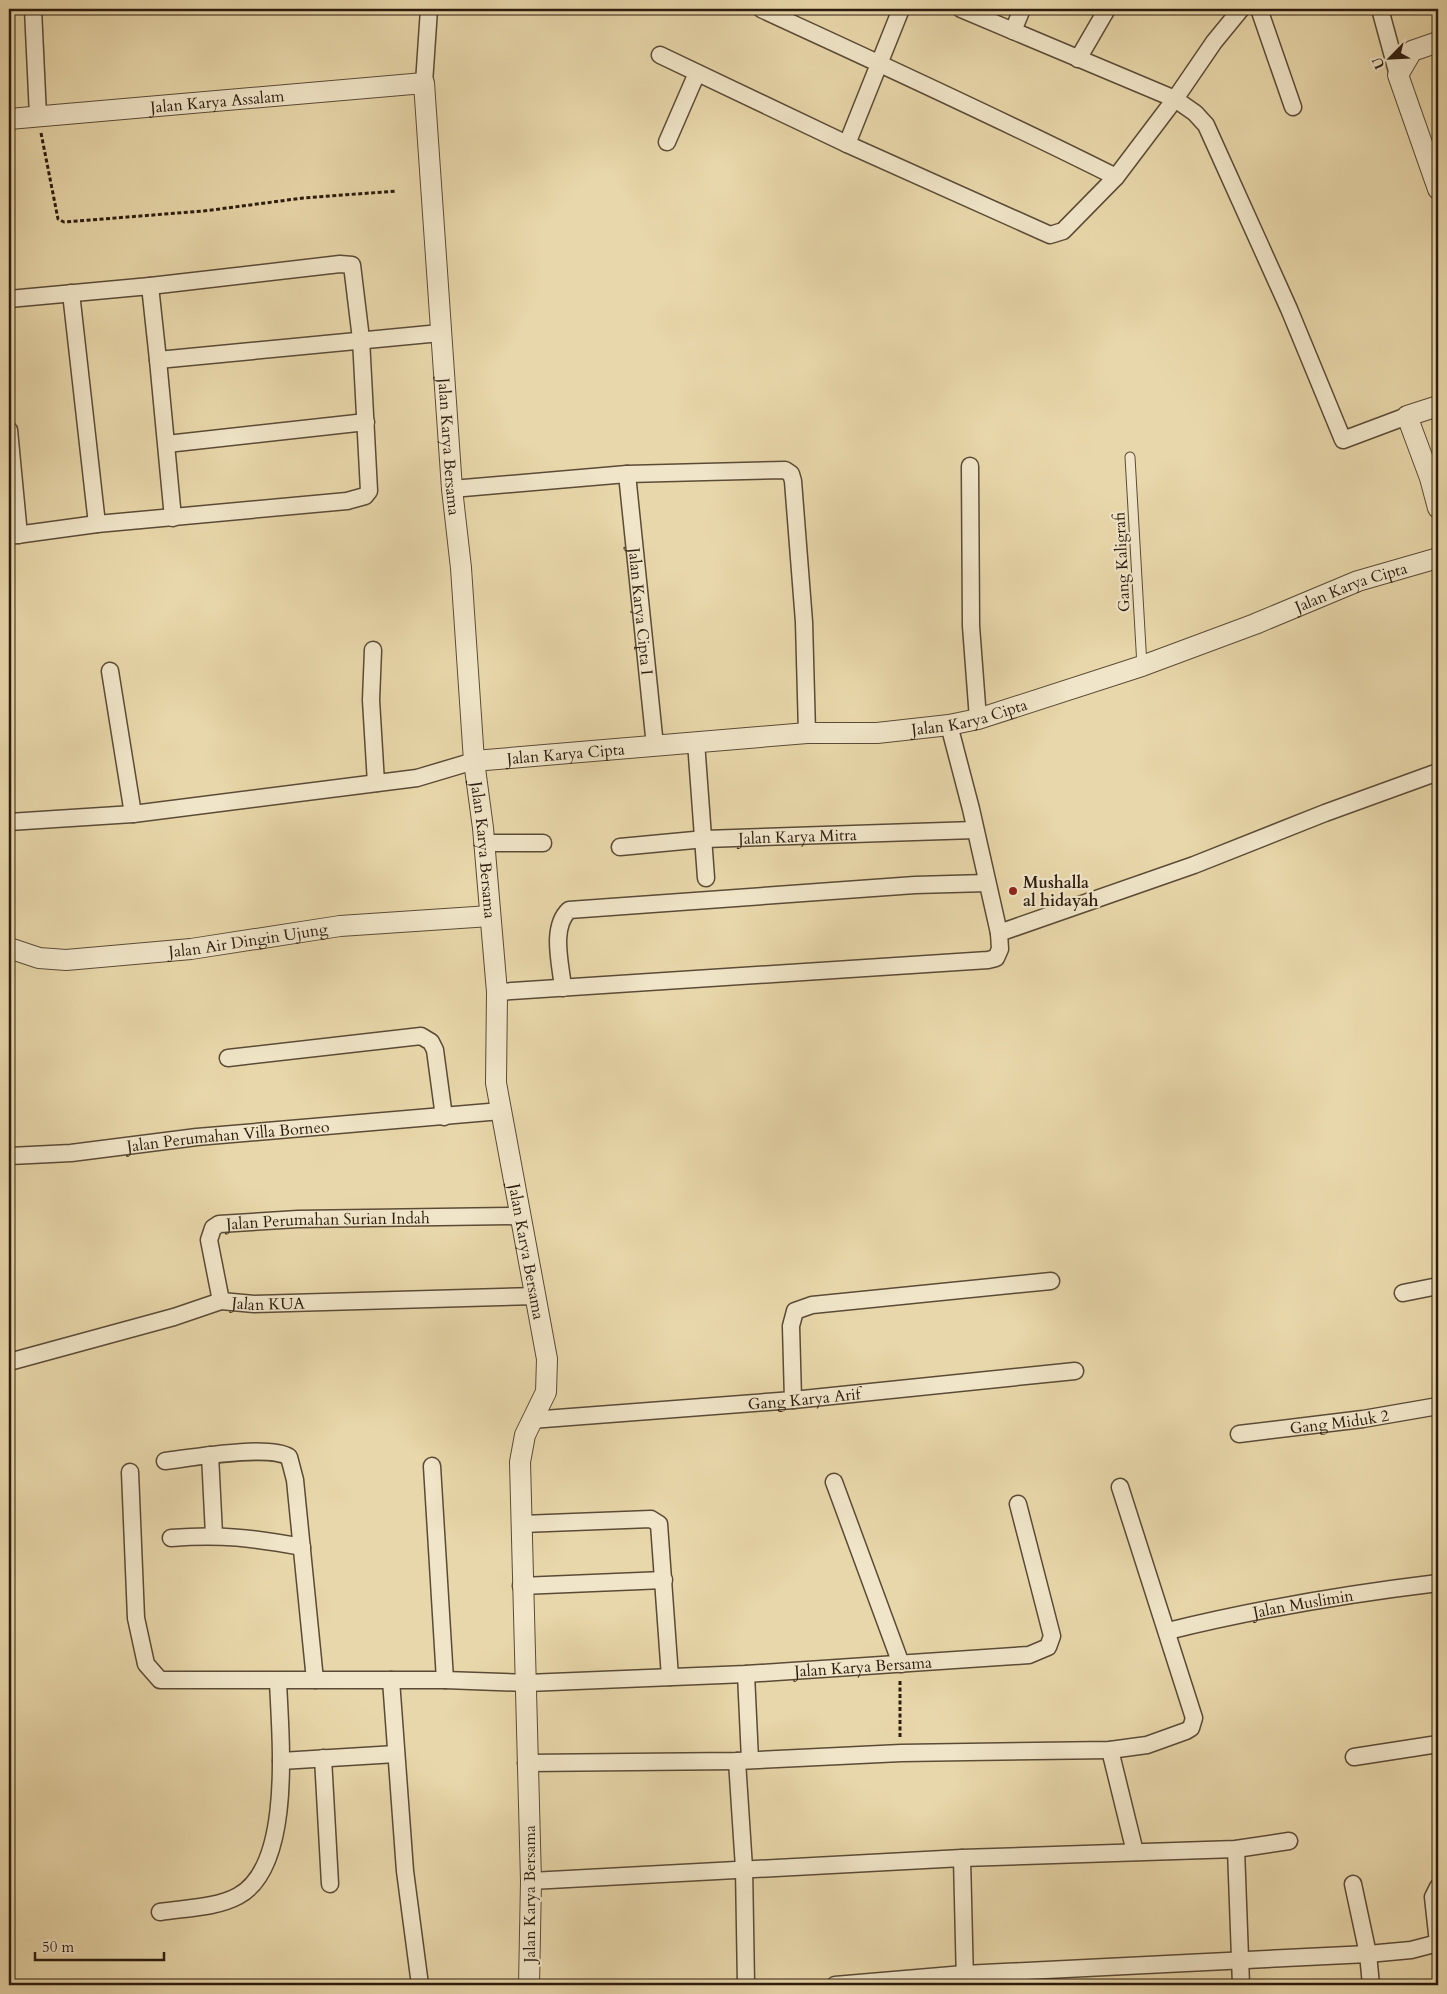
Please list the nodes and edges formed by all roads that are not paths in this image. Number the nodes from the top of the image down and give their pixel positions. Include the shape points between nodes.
1 (33, 9) edge
2 (429, 9) edge
3 (761, 9) edge
4 (901, 9) edge
5 (961, 9) edge
6 (1022, 9) edge
7 (1107, 9) edge
8 (1241, 9) edge
9 (1260, 9) edge
10 (1380, 9) edge
11 (1013, 32) junction
12 (1438, 42) edge
13 (660, 55) dead end
14 (1078, 58) junction
15 (879, 64) junction
16 (697, 73) junction
17 (1398, 75) junction
18 (424, 83) junction
19 (1175, 100) junction
20 (1293, 107) dead end
21 (38, 116) junction
22 (9, 119) edge
23 (667, 142) dead end
24 (847, 144) junction
25 (1116, 177) junction
26 (1438, 189) edge
27 (150, 286) junction
28 (71, 293) junction
29 (9, 298) edge
30 (440, 333) junction
31 (361, 340) junction
32 (158, 360) junction
33 (1438, 406) edge
34 (1407, 416) junction
35 (366, 422) junction
36 (9, 430) edge
37 (168, 444) junction
38 (1130, 457) dead end
39 (970, 466) dead end
40 (627, 474) junction
41 (452, 489) junction
42 (1437, 497) edge
43 (173, 518) junction
44 (96, 524) junction
45 (14, 536) edge
46 (1438, 558) edge
47 (373, 650) dead end
48 (1142, 666) junction
49 (110, 671) dead end
50 (978, 719) junction
51 (949, 725) junction
52 (807, 733) junction
53 (696, 742) junction
54 (655, 746) junction
55 (474, 761) junction
56 (1438, 772) edge
57 (376, 783) junction
58 (133, 814) junction
59 (9, 822) edge
60 (974, 830) junction
61 (705, 839) junction
62 (483, 843) junction
63 (543, 843) dead end
64 (620, 847) dead end
65 (706, 878) dead end
66 (987, 883) junction
67 (490, 916) junction
68 (999, 933) junction
69 (9, 948) edge
70 (563, 988) junction
71 (498, 992) junction
72 (228, 1058) dead end
73 (502, 1111) junction
74 (444, 1117) junction
75 (10, 1156) dead end
76 (520, 1216) junction
77 (1051, 1281) dead end
78 (1438, 1286) edge
79 (1403, 1293) dead end
80 (536, 1296) junction
81 (221, 1300) junction
82 (9, 1362) edge
83 (1075, 1371) dead end
84 (793, 1400) junction
85 (1438, 1406) edge
86 (532, 1420) junction
87 (1239, 1434) dead end
88 (210, 1455) junction
89 (165, 1461) dead end
90 (432, 1466) dead end
91 (130, 1472) dead end
92 (834, 1482) dead end
93 (1120, 1487) dead end
94 (1018, 1504) dead end
95 (522, 1524) junction
96 (214, 1534) junction
97 (171, 1538) dead end
98 (302, 1547) junction
99 (664, 1580) junction
100 (1438, 1583) edge
101 (521, 1586) junction
102 (1168, 1631) junction
103 (901, 1664) junction
104 (746, 1674) junction
105 (670, 1677) junction
106 (315, 1680) junction
107 (391, 1680) junction
108 (445, 1680) junction
109 (278, 1681) junction
110 (527, 1683) junction
111 (1438, 1744) edge
112 (1110, 1750) junction
113 (396, 1754) junction
114 (1354, 1757) dead end
115 (322, 1758) junction
116 (281, 1761) junction
117 (744, 1761) junction
118 (526, 1763) junction
119 (1289, 1841) dead end
120 (1236, 1849) junction
121 (1135, 1852) junction
122 (962, 1858) junction
123 (744, 1868) junction
124 (530, 1881) junction
125 (330, 1884) dead end
126 (1353, 1884) dead end
127 (1438, 1887) edge
128 (160, 1912) dead end
129 (1438, 1943) edge
130 (1368, 1954) junction
131 (1239, 1961) junction
132 (964, 1980) edge
133 (420, 1985) edge
134 (529, 1985) edge
135 (746, 1985) edge
136 (835, 1985) edge
137 (1241, 1985) edge
138 (1371, 1985) edge

1 - 21 street
2 - 18 street, Jalan Karya Bersama
3 - 15 street
4 - 15 street
5 - 11 street
6 - 11 street
7 - 14 street
8 - 19 street
9 - 20 street
10 - 17 street
11 - 14 street
12 - 17 street via 1412,52
13 - 16 street
14 - 19 street
15 - 24 street
15 - 25 street via 1014,125
16 - 23 street
16 - 24 street
17 - 26 street
18 - 21 street, Jalan Karya Assalam
18 - 30 street, Jalan Karya Bersama
19 - 25 street
19 - 34 street via 1206,125 1289,309 1343,440
21 - 22 street, Jalan Karya Assalam
24 - 25 street via 1050,235 1064,231
27 - 28 street
27 - 31 street via 349,263 354,268
27 - 32 street
28 - 29 street
28 - 44 street
30 - 31 street
30 - 41 street, Jalan Karya Bersama
31 - 32 street
31 - 35 street
32 - 37 street
33 - 34 street
34 - 42 street
35 - 37 street
35 - 43 street via 369,491 365,496 347,501
36 - 45 street
37 - 43 street
38 - 48 lane, Gang Kaligrafi
39 - 50 street via 971,626
40 - 41 street
40 - 52 street via 785,470 791,474 804,622
40 - 54 street, Jalan Karya Cipta I
41 - 55 street, Jalan Karya Bersama via 461,568
43 - 44 street
44 - 45 street
46 - 48 street, Jalan Karya Cipta via 1358,581
47 - 57 street via 371,700
48 - 50 street, Jalan Karya Cipta
49 - 58 street
50 - 51 street, Jalan Karya Cipta
51 - 52 street, Jalan Karya Cipta via 877,733
51 - 60 street
52 - 53 street, Jalan Karya Cipta
53 - 54 street, Jalan Karya Cipta
53 - 61 street
54 - 55 street, Jalan Karya Cipta
55 - 57 street via 417,778
55 - 62 street, Jalan Karya Bersama
56 - 68 street via 1194,865
57 - 58 street
58 - 59 street
60 - 61 street, Jalan Karya Mitra
60 - 66 street
61 - 64 street, Jalan Karya Mitra
61 - 65 street
62 - 63 street
62 - 67 street, Jalan Karya Bersama
66 - 68 street
66 - 70 street via 916,885 569,910 561,917 558,935
67 - 69 street, Jalan Air Dingin Ujung via 340,926 191,949 66,960 39,958
67 - 71 street, Jalan Karya Bersama
68 - 70 street via 1000,950 996,958 988,960
70 - 71 street
71 - 73 street, Jalan Karya Bersama via 496,1083
72 - 74 street via 421,1036 431,1042 435,1050
73 - 74 street, Jalan Perumahan Villa Borneo
73 - 76 street, Jalan Karya Bersama
74 - 75 street, Jalan Perumahan Villa Borneo
76 - 80 street, Jalan Karya Bersama
76 - 81 street, Jalan Perumahan Surian Indah via 298,1219 219,1224 213,1228 209,1240
77 - 84 street via 812,1305 795,1311 791,1326
78 - 79 street
80 - 81 street, Jalan KUA via 254,1304
80 - 86 street, Jalan Karya Bersama via 547,1367 546,1392
81 - 82 street, Jalan KUA via 174,1317
83 - 84 street, Gang Karya Arif
84 - 86 street, Gang Karya Arif
85 - 87 street, Gang Miduk 2
86 - 95 street, Jalan Karya Bersama via 525,1435 520,1462
88 - 89 street
88 - 96 street
88 - 98 street via 268,1451 289,1457 295,1480
90 - 108 street
91 - 109 street via 136,1618 146,1664 160,1680
92 - 103 street
93 - 102 street
94 - 103 street, Jalan Karya Bersama via 1052,1636 1048,1647 1029,1655
95 - 99 street via 651,1520 661,1527
95 - 101 street, Jalan Karya Bersama
96 - 97 street
96 - 98 street via 252,1537
98 - 106 street
99 - 101 street
99 - 105 street
100 - 102 street, Jalan Muslimin via 1255,1610
101 - 110 street, Jalan Karya Bersama
102 - 112 street via 1194,1722 1186,1731 1147,1745
103 - 104 street, Jalan Karya Bersama
104 - 105 street, Jalan Karya Bersama
104 - 117 street
105 - 110 street, Jalan Karya Bersama
106 - 107 street
106 - 109 street
107 - 108 street
107 - 113 street
108 - 110 street
109 - 116 street
110 - 118 street, Jalan Karya Bersama
111 - 114 street
112 - 117 street via 901,1753
112 - 121 street
113 - 115 street
113 - 133 street via 405,1871
115 - 116 street
115 - 125 street
116 - 128 street via 278,1826 264,1870 239,1896
117 - 118 street
117 - 123 street
118 - 124 street, Jalan Karya Bersama
119 - 120 street
120 - 121 street
120 - 131 street
121 - 122 street
122 - 123 street
122 - 132 street
123 - 124 street
123 - 135 street
124 - 134 street, Jalan Karya Bersama
126 - 130 street
127 - 129 street via 1433,1896
129 - 130 street via 1411,1950
130 - 131 street
130 - 138 street
131 - 132 street
131 - 137 street
132 - 136 street

